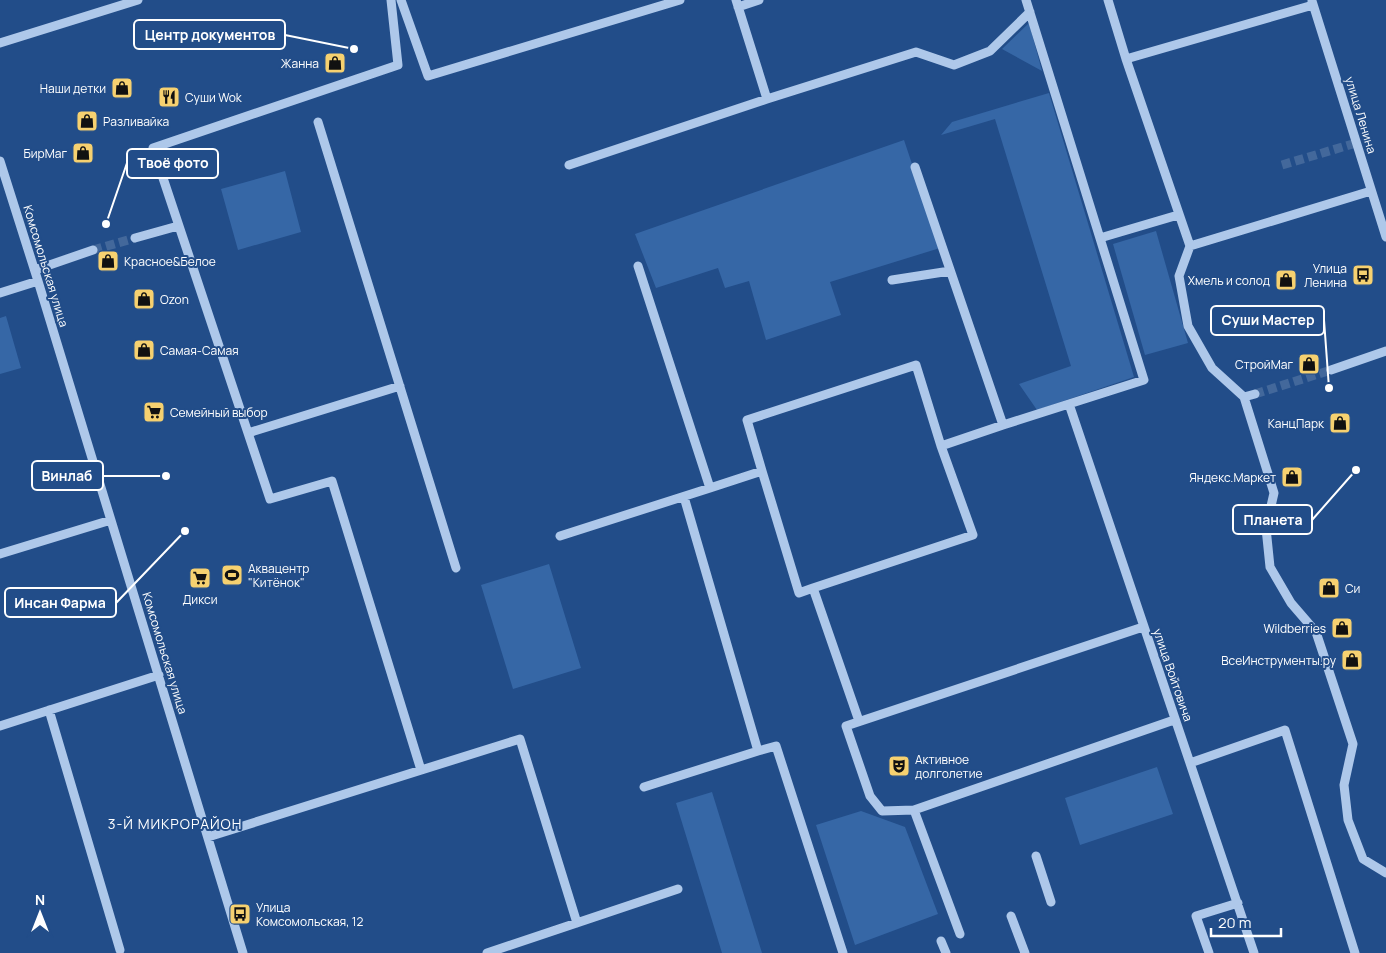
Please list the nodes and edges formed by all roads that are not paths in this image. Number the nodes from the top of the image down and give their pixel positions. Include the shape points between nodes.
1 (136, 0) edge
2 (391, 0) edge
3 (401, 0) edge
4 (680, 0) edge
5 (758, 0) edge
6 (1026, 0) edge
7 (1108, 0) edge
8 (1312, 2) edge
9 (737, 3) edge
10 (1030, 12) junction
11 (0, 43) edge
12 (1126, 59) junction
13 (767, 98) junction
14 (318, 122) dead end
15 (0, 161) edge
16 (569, 165) dead end
17 (915, 167) dead end
18 (1371, 191) junction
19 (1178, 215) junction
20 (178, 226) junction
21 (1386, 237) edge
22 (135, 238) tunnel mouth
23 (1100, 238) junction
24 (1190, 246) junction
25 (93, 250) tunnel mouth
26 (638, 266) dead end
27 (35, 270) junction
28 (950, 271) junction
29 (892, 280) dead end
30 (38, 281) junction
31 (0, 293) edge
32 (1386, 351) edge
33 (1331, 370) tunnel mouth
34 (400, 386) junction
35 (1255, 394) tunnel mouth
36 (1244, 397) junction
37 (1069, 404) junction
38 (1003, 425) junction
39 (248, 433) junction
40 (942, 446) junction
41 (762, 471) junction
42 (710, 488) junction
43 (684, 497) junction
44 (112, 520) junction
45 (560, 536) dead end
46 (0, 554) edge
47 (456, 568) dead end
48 (813, 588) junction
49 (1143, 626) junction
50 (159, 675) junction
51 (50, 710) junction
52 (1174, 720) junction
53 (859, 721) junction
54 (0, 726) edge
55 (758, 752) junction
56 (1190, 763) junction
57 (420, 770) junction
58 (644, 788) dead end
59 (914, 810) junction
60 (208, 837) junction
61 (1036, 856) dead end
62 (1386, 873) edge
63 (678, 889) dead end
64 (1051, 902) dead end
65 (1238, 903) junction
66 (1011, 916) dead end
67 (576, 923) junction
68 (960, 934) dead end
69 (941, 941) dead end
70 (120, 950) dead end
71 (243, 953) edge
72 (487, 953) edge
73 (843, 953) edge
74 (946, 953) edge
75 (1025, 953) edge
76 (1209, 953) edge
77 (1254, 953) edge
78 (1355, 953) edge

1 - 11 street
2 - 20 street via 398,65 153,148
3 - 4 street via 428,76
5 - 9 street
6 - 10 street
7 - 12 street
8 - 12 street
8 - 18 street, улица Ленина
9 - 13 street
10 - 13 street via 990,50 954,65 916,52
10 - 23 street
12 - 19 street
13 - 16 street
14 - 34 street
15 - 27 street, Комсомольская улица
17 - 28 street
18 - 21 street, улица Ленина
18 - 24 street
19 - 23 street
19 - 24 street
20 - 22 street
20 - 39 street
23 - 37 street via 1144,380
24 - 36 street via 1179,276 1188,326 1212,368
25 - 27 street
26 - 42 street
27 - 30 street, Комсомольская улица
28 - 29 street
28 - 38 street
30 - 31 street
30 - 44 street, Комсомольская улица
32 - 33 street
34 - 39 street
34 - 47 street
35 - 36 street
36 - 62 street via 1274,493 1266,528 1270,567 1291,602 1316,632 1353,744 1344,785 1348,820 1363,859
37 - 38 street
37 - 49 street, улица Войтовича
38 - 40 street
39 - 57 street via 270,499 332,481
40 - 41 street via 916,365 747,420
40 - 48 street via 973,535
41 - 42 street
41 - 48 street via 799,592
42 - 43 street
43 - 45 street
43 - 55 street
44 - 46 street
44 - 50 street, Комсомольская улица
48 - 53 street
49 - 52 street, улица Войтовича
49 - 53 street
50 - 51 street
50 - 60 street, Комсомольская улица
51 - 54 street
51 - 70 street
52 - 56 street, улица Войтовича
52 - 59 street
53 - 59 street via 846,726 870,796 882,812
55 - 58 street
55 - 73 street via 776,746
56 - 65 street, улица Войтовича
56 - 78 street via 1285,730
57 - 60 street
57 - 67 street via 520,739
59 - 68 street
60 - 71 street, Комсомольская улица
61 - 64 street
63 - 67 street
65 - 76 street via 1196,916
65 - 77 street, улица Войтовича
66 - 75 street
67 - 72 street
69 - 74 street

